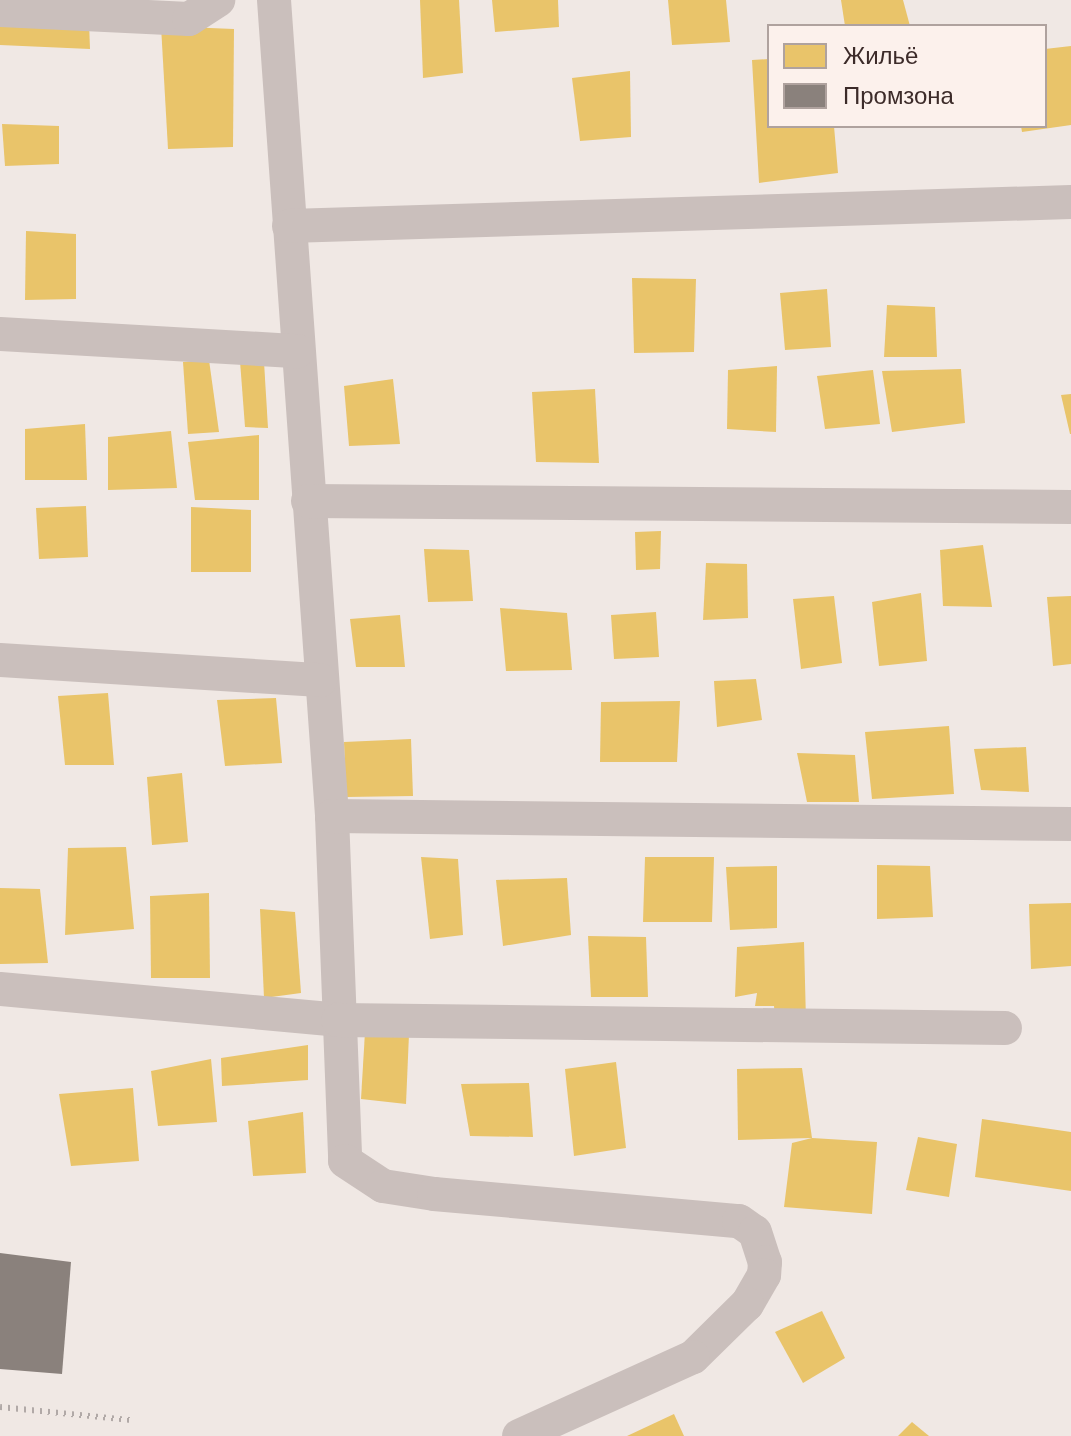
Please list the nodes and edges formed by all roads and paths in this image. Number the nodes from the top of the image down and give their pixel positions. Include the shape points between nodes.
1 (218, 0) edge
2 (274, 0) edge
3 (0, 10) edge
4 (1071, 202) edge
5 (289, 226) junction
6 (0, 334) edge
7 (298, 351) junction
8 (308, 501) junction
9 (1071, 507) edge
10 (0, 660) edge
11 (320, 680) junction
12 (332, 816) junction
13 (1071, 824) edge
14 (0, 989) edge
15 (338, 1020) junction
16 (1005, 1028) dead end
17 (519, 1436) edge

1 - 3 street via 189,19
2 - 5 street
4 - 5 street
5 - 7 street
6 - 7 street
7 - 8 street
8 - 9 street
8 - 11 street
10 - 11 street
11 - 12 street
12 - 13 street
12 - 15 street
14 - 15 street
15 - 16 street
15 - 17 street via 345,1161 362,1177 434,1194 739,1221 755,1232 764,1275 724,1331 693,1357

